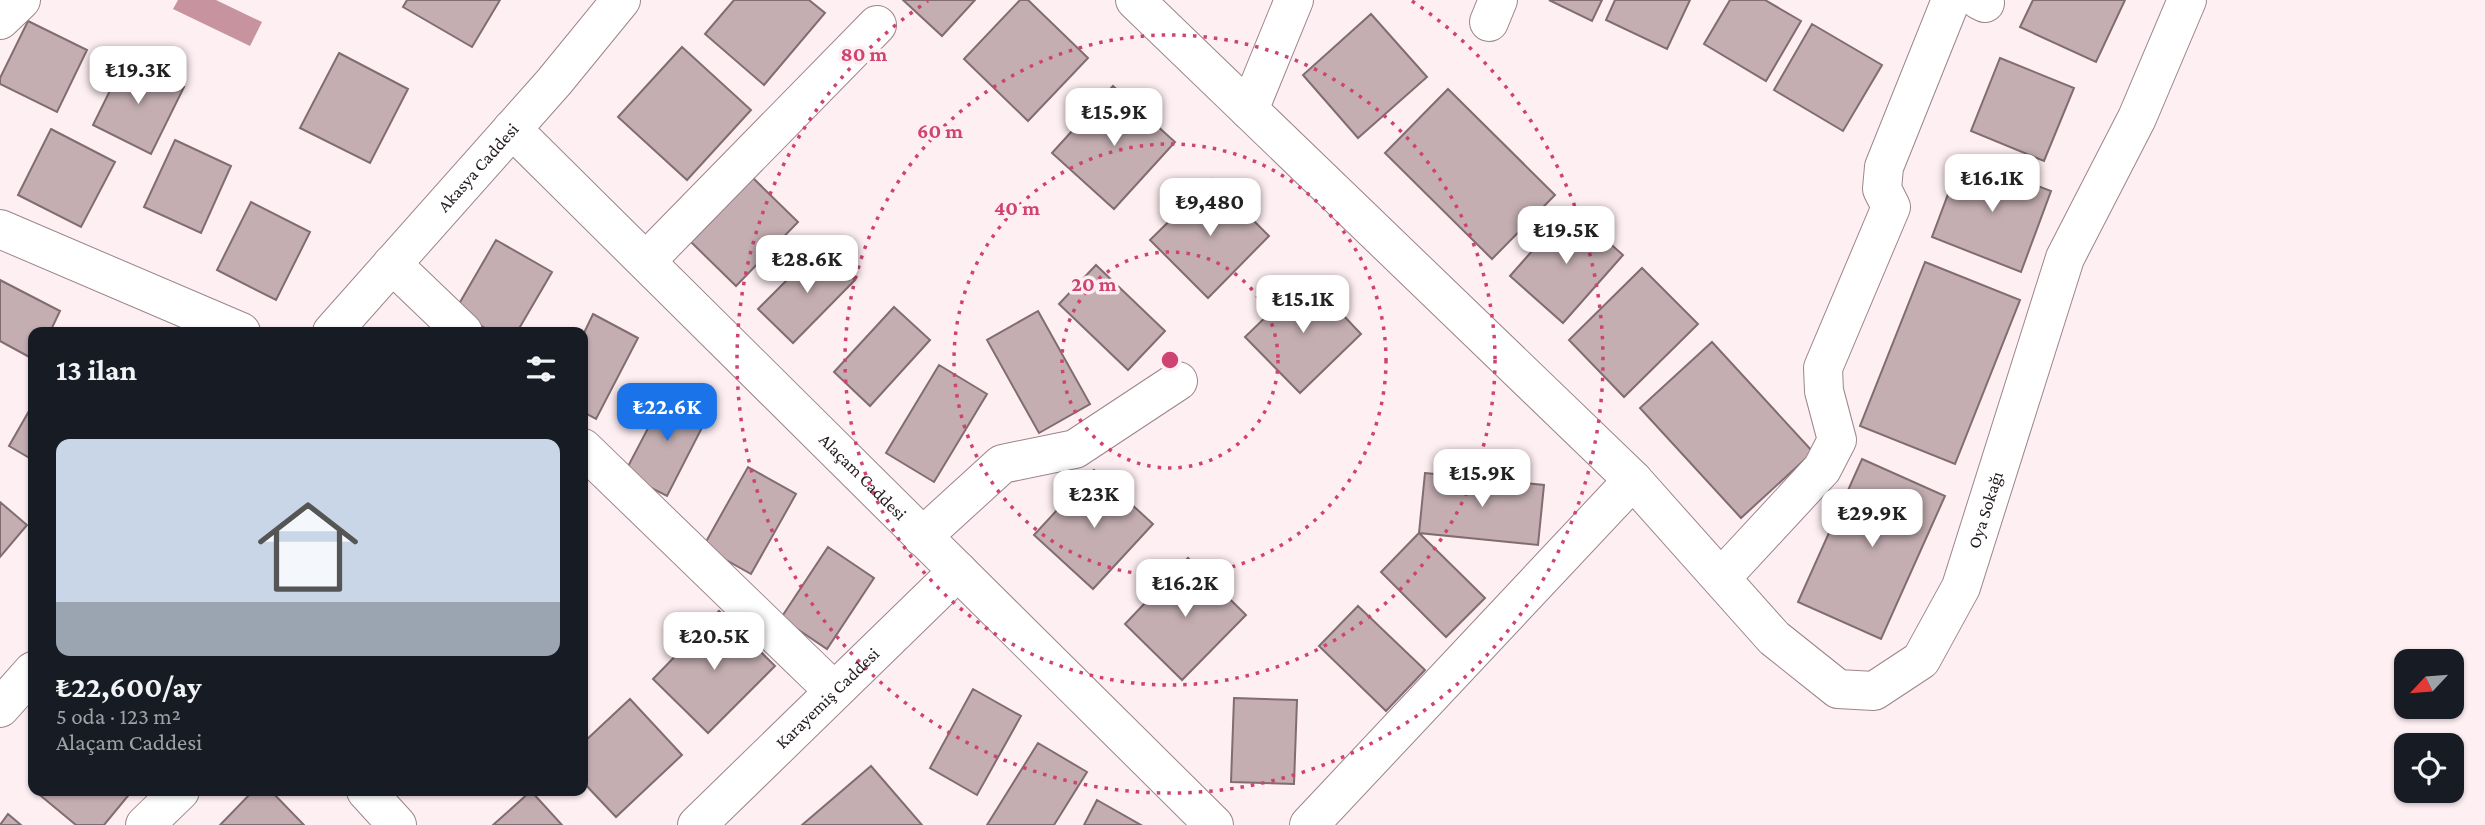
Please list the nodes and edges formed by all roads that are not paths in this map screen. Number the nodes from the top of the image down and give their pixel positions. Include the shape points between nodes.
1 (21, 0) edge
2 (621, 0) edge
3 (1135, 0) edge
4 (1294, 0) edge
5 (2187, 0) edge
6 (1972, 1) edge
7 (0, 20) edge
8 (877, 25) dead end
9 (1249, 110) junction
10 (512, 129) junction
11 (0, 229) edge
12 (646, 261) junction
13 (393, 264) junction
14 (229, 327) edge
15 (336, 327) edge
16 (458, 327) edge
17 (1178, 381) dead end
18 (588, 453) edge
19 (1633, 480) junction
20 (922, 537) junction
21 (958, 571) junction
22 (1721, 579) junction
23 (28, 677) edge
24 (834, 691) junction
25 (0, 708) edge
26 (175, 796) edge
27 (371, 796) edge
28 (145, 825) edge
29 (397, 825) edge
30 (697, 825) edge
31 (1214, 825) edge
32 (1309, 825) edge

1 - 7 street
2 - 10 street, Akasya Caddesi
3 - 9 street, Oya Sokağı
4 - 9 street
5 - 22 street, Oya Sokağı via 2137,118 2065,258 1961,587 1921,660 1874,691 1838,689 1774,638
6 - 22 street via 1884,167 1882,189 1891,207 1823,368 1837,440 1822,469
8 - 12 street
9 - 19 street, Oya Sokağı
10 - 12 street, Alaçam Caddesi
10 - 13 street, Akasya Caddesi
11 - 14 street
12 - 20 street, Alaçam Caddesi
13 - 15 street, Akasya Caddesi
13 - 16 street
17 - 20 street via 1075,449 1002,464
18 - 24 street
19 - 22 street, Oya Sokağı
19 - 32 street
20 - 21 street, Alaçam Caddesi
21 - 24 street, Karayemiş Caddesi
21 - 31 street, Alaçam Caddesi
23 - 25 street
24 - 30 street, Karayemiş Caddesi
26 - 28 street
27 - 29 street

